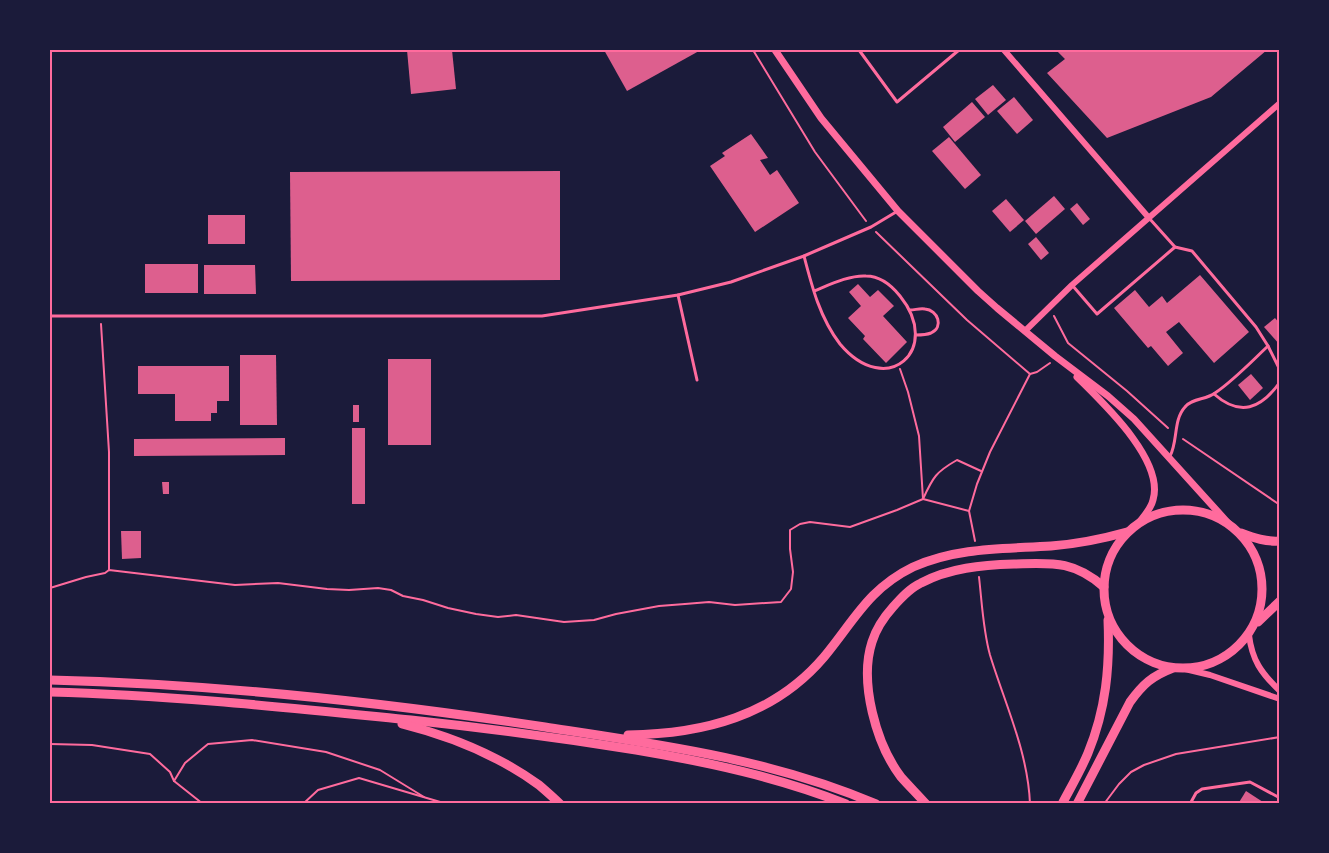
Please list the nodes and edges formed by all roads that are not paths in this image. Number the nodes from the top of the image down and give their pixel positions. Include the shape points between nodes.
1 (775, 50) edge
2 (859, 50) edge
3 (959, 50) edge
4 (1004, 50) edge
5 (1280, 103) edge
6 (898, 211) junction
7 (1149, 218) junction
8 (1175, 247) junction
9 (804, 256) junction
10 (1072, 285) junction
11 (814, 291) junction
12 (678, 295) junction
13 (910, 310) junction
14 (50, 316) edge
15 (1024, 331) junction
16 (916, 335) junction
17 (1268, 346) junction
18 (1055, 356) junction
19 (1280, 370) edge
20 (697, 380) dead end
21 (1280, 382) edge
22 (1214, 394) junction
23 (1169, 458) junction
24 (1138, 524) junction
25 (1229, 524) junction
26 (1127, 532) junction
27 (1240, 533) junction
28 (1280, 541) edge
29 (1104, 587) junction
30 (1280, 601) edge
31 (1108, 614) junction
32 (1254, 626) junction
33 (1249, 634) junction
34 (1173, 668) junction
35 (1185, 669) junction
36 (50, 680) edge
37 (1280, 691) edge
38 (50, 692) edge
39 (1280, 699) edge
40 (371, 716) junction
41 (608, 735) junction
42 (1280, 798) edge
43 (560, 804) edge
44 (846, 804) edge
45 (876, 804) edge
46 (926, 804) edge
47 (1062, 804) edge
48 (1077, 804) edge
49 (1190, 804) edge

1 - 6 street via 821,117
2 - 3 lane via 897,102
4 - 7 street
5 - 7 street
6 - 9 lane
6 - 15 street
7 - 8 lane
7 - 10 street
8 - 10 lane via 1096,314
8 - 17 lane via 1192,251
9 - 11 lane
9 - 12 lane via 731,282
10 - 15 street
11 - 13 lane via 866,276 891,286
11 - 16 lane via 826,323 847,351 876,369 899,365 915,346
12 - 14 lane via 542,316
12 - 20 lane
13 - 16 lane
13 - 16 lane via 928,309 939,319 933,332
15 - 18 street
17 - 19 lane
17 - 22 lane
18 - 23 street via 1134,419
18 - 24 street via 1111,410 1149,465 1155,492
21 - 22 lane via 1260,403 1246,409 1227,404
22 - 23 lane via 1185,406
23 - 25 street
24 - 25 main road via 1163,512 1190,510
24 - 26 main road
25 - 27 main road
26 - 29 main road via 1110,557
26 - 41 main road via 1082,543 970,551 929,561 896,577 870,597 812,671 796,686 755,711 705,726 646,735
27 - 28 main road
27 - 32 main road via 1261,570 1262,598
29 - 31 main road
29 - 46 main road via 1079,570 1058,564 978,567 919,584 888,613 872,643 868,666 871,703 882,742 900,776
30 - 32 main road
31 - 34 main road via 1115,630 1140,656
31 - 47 main road via 1108,672 1101,714 1087,755
32 - 33 main road
33 - 35 main road via 1221,659
33 - 37 street via 1259,669
34 - 35 main road
34 - 48 main road via 1153,677 1138,690
35 - 39 street
36 - 41 main road via 200,687 334,699
38 - 40 main road via 199,699
40 - 43 main road via 469,746 538,785
40 - 44 main road via 546,736 677,757 770,778
41 - 45 main road via 772,769
42 - 49 lane via 1250,782 1202,789

